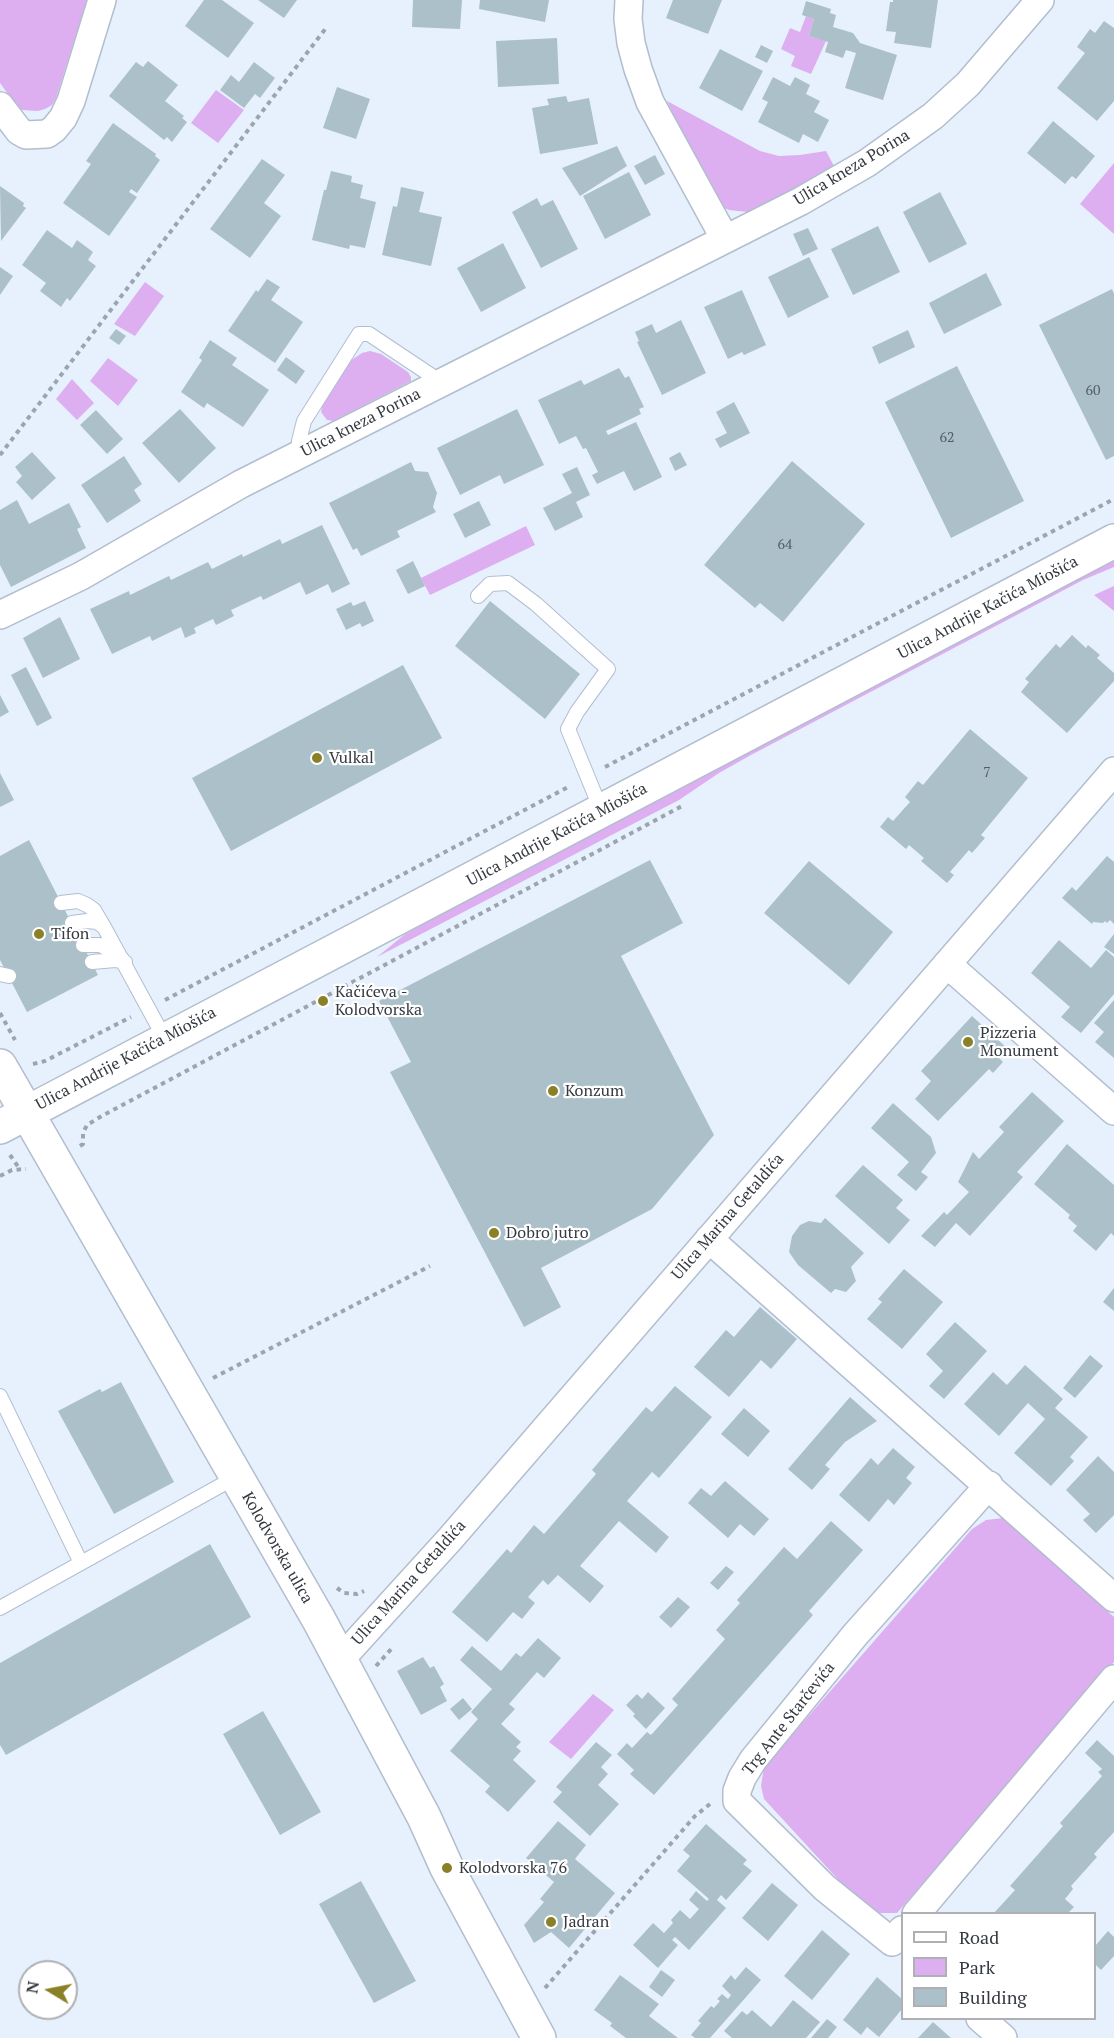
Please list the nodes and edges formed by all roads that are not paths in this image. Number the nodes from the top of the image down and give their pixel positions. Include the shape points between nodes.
1 (102, 0) edge
2 (629, 0) edge
3 (1040, 0) edge
4 (0, 106) edge
5 (725, 239) junction
6 (441, 382) junction
7 (298, 455) junction
8 (1114, 541) edge
9 (477, 596) dead end
10 (0, 615) edge
11 (1114, 771) edge
12 (602, 812) junction
13 (61, 903) dead end
14 (72, 923) dead end
15 (104, 927) junction
16 (83, 945) dead end
17 (92, 962) dead end
18 (125, 963) junction
19 (947, 964) junction
20 (165, 1039) junction
21 (0, 1066) edge
22 (1114, 1111) edge
23 (14, 1119) edge
24 (709, 1239) junction
25 (0, 1396) edge
26 (236, 1476) junction
27 (989, 1485) junction
28 (81, 1563) junction
29 (1114, 1598) edge
30 (0, 1608) edge
31 (340, 1660) junction
32 (1114, 1679) edge
33 (918, 1912) edge
34 (899, 1941) edge
35 (981, 2020) edge
36 (531, 2030) edge
37 (1003, 2038) edge

1 - 4 street via 71,101 54,129 37,136 19,132
2 - 5 street via 631,44 650,102
3 - 5 street, Ulica kneza Porina via 968,84 907,136 801,201
5 - 6 street, Ulica kneza Porina
6 - 7 street, Ulica kneza Porina
6 - 7 lane via 369,334 359,334 304,421
7 - 10 street, Ulica kneza Porina via 81,576
8 - 12 main road, Ulica Andrije Kačića Miošića
9 - 12 lane via 490,584 508,583 608,669 568,729
11 - 19 street, Ulica Marina Getaldića
12 - 20 main road, Ulica Andrije Kačića Miošića
13 - 15 lane via 78,901 87,905
14 - 15 lane via 97,922
15 - 18 lane
16 - 18 lane via 100,945
17 - 18 lane
18 - 20 lane
19 - 22 street
19 - 24 street, Ulica Marina Getaldića
20 - 23 main road, Ulica Andrije Kačića Miošića
21 - 23 main road, Kolodvorska ulica
23 - 26 main road, Kolodvorska ulica
24 - 27 street
24 - 31 street, Ulica Marina Getaldića
25 - 28 lane
26 - 28 lane
26 - 31 main road, Kolodvorska ulica
27 - 29 street
27 - 34 street, Trg Ante Starčevića via 855,1635 753,1760 737,1791 737,1801 825,1888
28 - 30 lane
31 - 36 main road, Kolodvorska ulica
32 - 33 street
35 - 37 street

